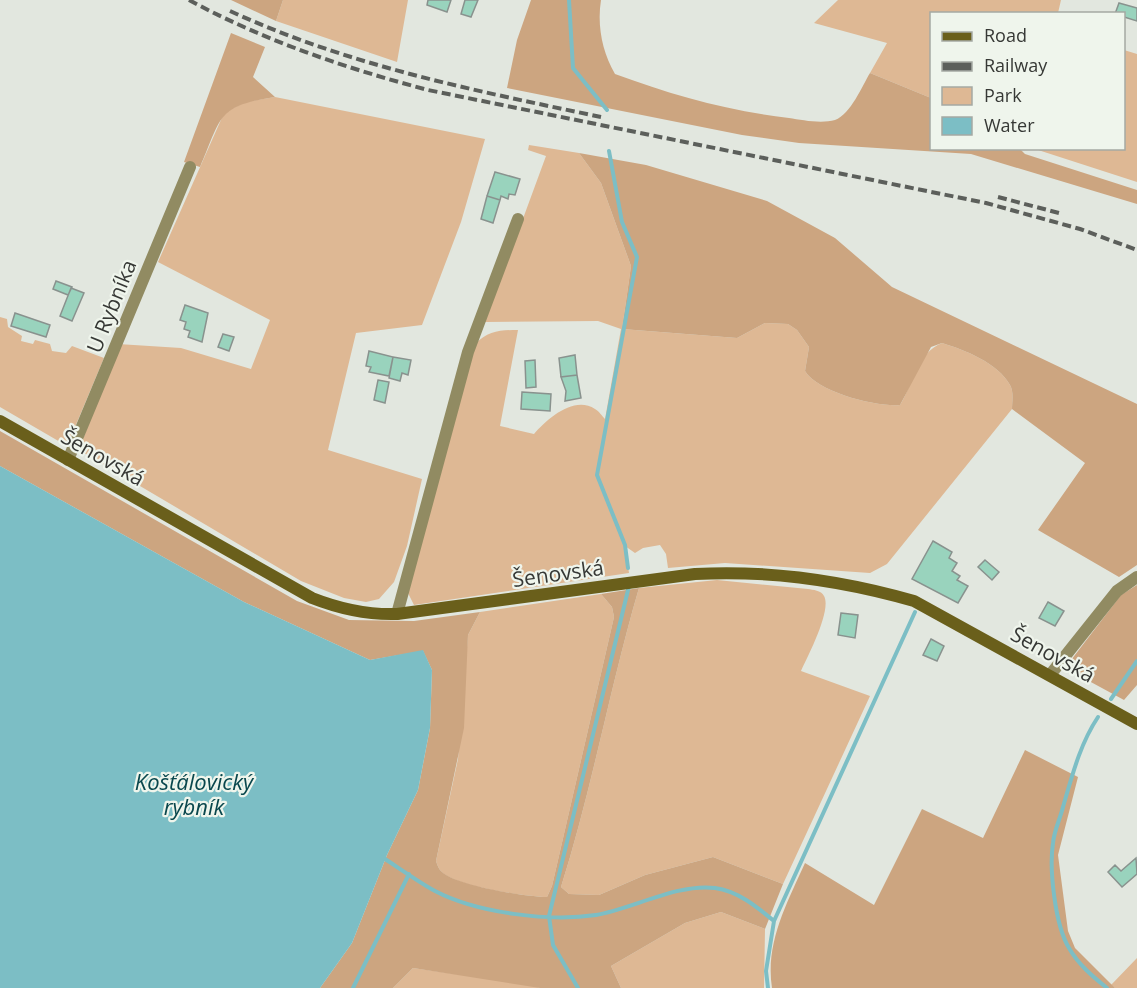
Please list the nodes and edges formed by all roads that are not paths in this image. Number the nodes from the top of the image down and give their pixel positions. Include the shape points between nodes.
1 (190, 167) dead end
2 (518, 219) dead end
3 (0, 421) edge
4 (68, 460) junction
5 (1137, 577) edge
6 (397, 614) junction
7 (1050, 675) junction
8 (1137, 724) edge

1 - 4 street, U Rybníka
2 - 6 street via 468,352
3 - 4 street, Šenovská
4 - 6 street, Šenovská via 312,598 357,612
5 - 7 street via 1117,591
6 - 7 street, Šenovská via 695,574 775,575 883,592 914,601
7 - 8 street, Šenovská

